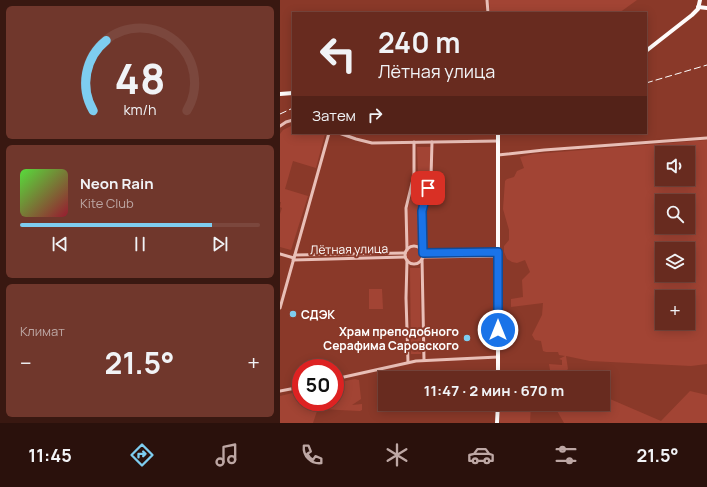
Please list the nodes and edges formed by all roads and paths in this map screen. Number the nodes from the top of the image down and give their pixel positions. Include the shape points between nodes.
1 (487, 0) edge
2 (700, 0) edge
3 (698, 7) junction
4 (707, 8) edge
5 (488, 12) edge
6 (647, 50) edge
7 (292, 93) edge
8 (280, 94) edge
9 (292, 120) edge
10 (280, 126) edge
11 (329, 134) edge
12 (342, 134) edge
13 (498, 134) edge
14 (707, 138) edge
15 (498, 140) junction
16 (414, 142) junction
17 (432, 142) junction
18 (498, 155) junction
19 (280, 254) edge
20 (498, 254) junction
21 (406, 255) junction
22 (423, 255) junction
23 (294, 258) junction
24 (280, 308) edge
25 (498, 357) junction
26 (424, 360) junction
27 (408, 362) junction
28 (498, 371) edge
29 (344, 377) edge
30 (292, 389) edge
31 (280, 391) edge
32 (498, 411) edge
33 (497, 423) edge

1 - 5 street
2 - 3 main road
3 - 4 main road
3 - 6 main road via 692,16
7 - 8 main road
9 - 10 street
11 - 23 street
12 - 16 street via 372,142
13 - 15 main road
14 - 18 street
15 - 17 street
15 - 18 main road
16 - 17 street
16 - 21 street via 414,175 406,208
17 - 22 street via 431,177 422,211
18 - 20 main road
19 - 23 street, Лётная улица
20 - 22 street
20 - 25 main road
21 - 22 street via 411,247 416,246
21 - 22 street via 413,264 419,263
21 - 23 street, Лётная улица
21 - 27 street
22 - 26 street
23 - 24 street
25 - 26 street
25 - 28 main road
26 - 27 street
27 - 29 street
30 - 31 street
32 - 33 main road

